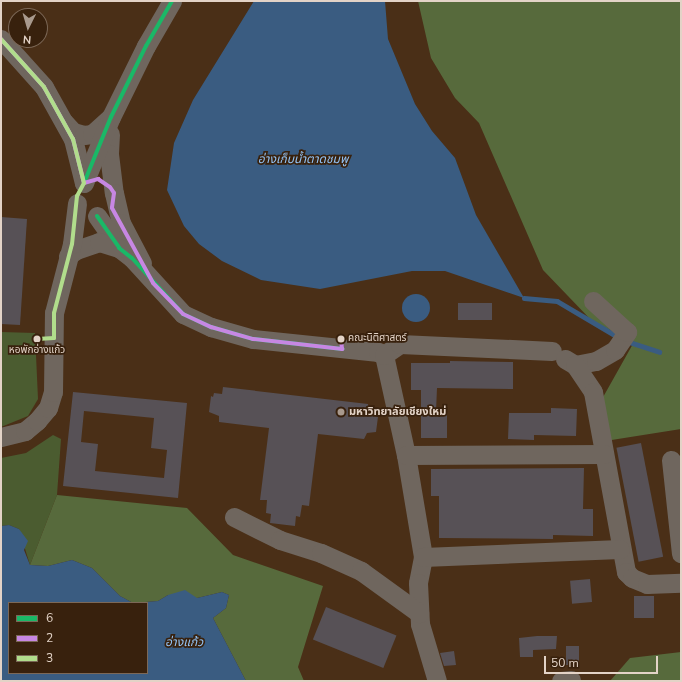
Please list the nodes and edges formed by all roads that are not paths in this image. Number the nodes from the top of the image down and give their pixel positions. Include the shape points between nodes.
1 (172, 1) edge
2 (1, 39) edge
3 (111, 117) junction
4 (62, 120) junction
5 (84, 183) junction
6 (114, 193) junction
7 (77, 203) junction
8 (95, 217) junction
9 (119, 248) junction
10 (70, 250) junction
11 (153, 283) junction
12 (593, 301) dead end
13 (384, 355) junction
14 (575, 365) junction
15 (1, 437) edge
16 (604, 454) junction
17 (406, 455) junction
18 (671, 460) dead end
19 (234, 517) dead end
20 (620, 549) junction
21 (681, 553) edge
22 (423, 557) junction
23 (681, 583) edge
24 (419, 613) junction
25 (437, 681) edge

1 - 3 street via 146,46
2 - 4 street via 44,87
3 - 4 street via 92,134 84,135 73,132
3 - 5 street
3 - 6 street via 109,154
4 - 5 street via 73,139
5 - 6 street via 91,180 105,182
5 - 7 street via 79,189
6 - 8 street via 112,208 107,213
6 - 11 street via 122,223
7 - 8 street via 80,210
7 - 10 street
8 - 9 street
8 - 10 street
9 - 10 street via 99,242
9 - 11 street
10 - 15 street via 54,313 53,392 48,408 25,431
11 - 13 street via 183,314 230,333 265,341 378,352
12 - 14 street via 627,332 615,350 596,361
13 - 14 street via 400,344 550,349
13 - 17 street
14 - 16 street via 593,392
16 - 17 street
16 - 20 street
17 - 22 street
18 - 21 street
19 - 24 street via 280,540 321,553 360,571
20 - 22 street
20 - 23 street via 626,572 632,578 648,584
22 - 24 street via 418,583
24 - 25 street

